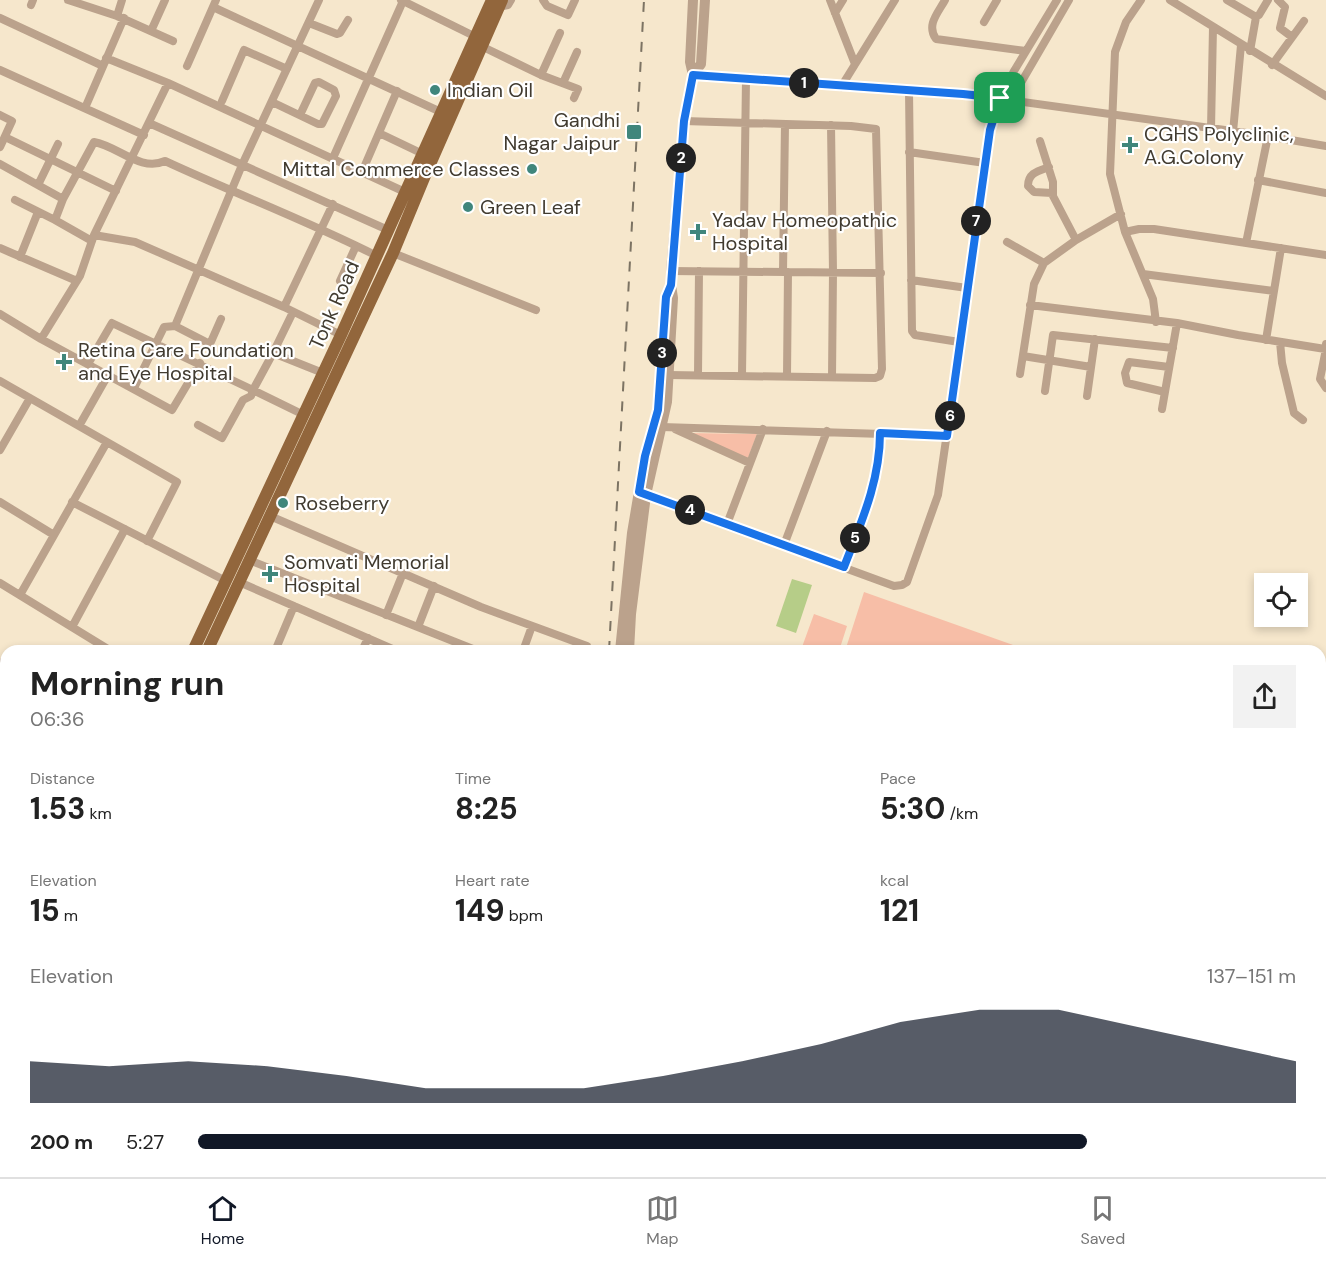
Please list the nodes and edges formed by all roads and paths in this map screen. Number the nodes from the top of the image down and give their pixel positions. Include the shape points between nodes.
1 (68, 0) edge
2 (122, 0) edge
3 (165, 0) edge
4 (319, 0) edge
5 (511, 0) edge
6 (543, 0) edge
7 (575, 0) edge
8 (693, 0) edge
9 (705, 0) edge
10 (830, 0) edge
11 (843, 0) edge
12 (895, 0) edge
13 (945, 0) edge
14 (997, 0) edge
15 (1057, 0) edge
16 (1069, 0) edge
17 (1141, 0) edge
18 (1170, 0) edge
19 (1227, 0) edge
20 (1268, 0) edge
21 (1278, 0) edge
22 (78, 1) edge
23 (402, 1) edge
24 (494, 2) edge
25 (215, 3) edge
26 (413, 3) edge
27 (835, 13) junction
28 (120, 17) junction
29 (1256, 17) junction
30 (0, 18) edge
31 (348, 20) dead end
32 (984, 21) dead end
33 (1304, 21) dead end
34 (309, 23) junction
35 (1212, 27) junction
36 (151, 31) junction
37 (560, 33) dead end
38 (1292, 37) junction
39 (173, 41) dead end
40 (478, 41) junction
41 (1241, 45) junction
42 (298, 47) junction
43 (1026, 51) junction
44 (1250, 51) junction
45 (578, 52) dead end
46 (104, 62) junction
47 (855, 64) junction
48 (1272, 65) junction
49 (187, 66) dead end
50 (287, 69) junction
51 (0, 70) edge
52 (540, 75) junction
53 (693, 75) junction
54 (368, 78) junction
55 (746, 79) junction
56 (168, 83) junction
57 (563, 83) junction
58 (841, 87) junction
59 (397, 91) junction
60 (909, 91) junction
61 (1326, 96) edge
62 (574, 98) dead end
63 (1000, 98) junction
64 (1011, 100) junction
65 (222, 101) dead end
66 (272, 102) junction
67 (85, 108) junction
68 (447, 114) junction
69 (0, 115) edge
70 (300, 115) junction
71 (1111, 115) junction
72 (684, 121) junction
73 (744, 122) junction
74 (149, 123) junction
75 (785, 124) junction
76 (261, 125) junction
77 (831, 125) junction
78 (1211, 129) junction
79 (1233, 132) junction
80 (379, 133) junction
81 (144, 135) junction
82 (1268, 136) junction
83 (5, 137) junction
84 (1040, 141) dead end
85 (58, 144) dead end
86 (1326, 146) edge
87 (0, 147) edge
88 (909, 152) junction
89 (423, 154) junction
90 (132, 158) junction
91 (333, 158) junction
92 (51, 159) junction
93 (0, 164) edge
94 (985, 164) junction
95 (242, 165) junction
96 (1048, 168) junction
97 (77, 172) junction
98 (362, 172) junction
99 (1258, 180) junction
100 (38, 185) junction
101 (116, 191) junction
102 (232, 192) junction
103 (405, 192) junction
104 (1052, 193) junction
105 (1326, 193) edge
106 (63, 199) junction
107 (15, 200) dead end
108 (333, 204) junction
109 (38, 212) junction
110 (1120, 214) junction
111 (55, 220) junction
112 (322, 229) junction
113 (388, 230) junction
114 (1125, 232) junction
115 (93, 238) junction
116 (1076, 240) junction
117 (1007, 242) dead end
118 (1246, 243) junction
119 (356, 246) junction
120 (0, 248) edge
121 (1281, 248) junction
122 (393, 253) junction
123 (1326, 255) edge
124 (377, 256) junction
125 (20, 257) junction
126 (1044, 263) junction
127 (199, 269) junction
128 (671, 271) junction
129 (699, 271) junction
130 (743, 271) junction
131 (785, 272) junction
132 (833, 272) junction
133 (881, 273) junction
134 (1143, 274) junction
135 (911, 280) junction
136 (77, 281) junction
137 (340, 281) dead end
138 (671, 285) junction
139 (967, 288) junction
140 (1274, 291) junction
141 (1030, 305) junction
142 (284, 307) junction
143 (536, 310) dead end
144 (293, 312) junction
145 (0, 314) edge
146 (221, 319) dead end
147 (1156, 322) junction
148 (1177, 323) junction
149 (174, 326) junction
150 (341, 335) junction
151 (41, 339) junction
152 (1095, 339) junction
153 (1266, 340) junction
154 (960, 342) junction
155 (1280, 342) junction
156 (157, 343) junction
157 (1326, 347) edge
158 (1173, 348) junction
159 (273, 353) junction
160 (1023, 356) junction
161 (1049, 361) junction
162 (200, 363) junction
163 (88, 364) junction
164 (1091, 367) junction
165 (1169, 367) junction
166 (323, 374) junction
167 (1020, 374) dead end
168 (108, 375) junction
169 (669, 375) junction
170 (698, 375) junction
171 (742, 375) junction
172 (787, 376) junction
173 (831, 377) junction
174 (0, 381) edge
175 (134, 388) junction
176 (1326, 388) edge
177 (253, 390) junction
178 (1045, 391) dead end
179 (1164, 392) junction
180 (1087, 396) dead end
181 (30, 398) junction
182 (1161, 409) dead end
183 (304, 415) junction
184 (1303, 420) dead end
185 (198, 425) dead end
186 (79, 426) junction
187 (667, 427) junction
188 (763, 429) junction
189 (826, 431) junction
190 (880, 433) junction
191 (947, 436) junction
192 (106, 442) junction
193 (0, 450) edge
194 (750, 463) junction
195 (642, 494) junction
196 (0, 502) edge
197 (72, 502) junction
198 (270, 516) junction
199 (727, 524) junction
200 (125, 529) junction
201 (54, 535) junction
202 (147, 541) junction
203 (784, 545) junction
204 (249, 560) junction
205 (844, 567) junction
206 (402, 573) junction
207 (226, 581) junction
208 (239, 582) junction
209 (0, 583) edge
210 (434, 586) junction
211 (20, 595) junction
212 (294, 606) junction
213 (386, 615) junction
214 (532, 626) junction
215 (72, 627) junction
216 (418, 627) junction
217 (368, 638) junction
218 (101, 645) edge
219 (196, 645) edge
220 (210, 645) edge
221 (278, 645) edge
222 (365, 645) edge
223 (384, 645) edge
224 (463, 645) edge
225 (525, 645) edge
226 (584, 645) edge
227 (620, 645) edge
228 (629, 645) edge

1 - 22 street
2 - 28 street
3 - 36 street
4 - 34 street
5 - 24 street via 508,5
6 - 7 street via 546,6 568,15
8 - 53 street
9 - 53 street via 701,64
10 - 27 street
11 - 27 street
12 - 47 street
13 - 43 street via 931,26 936,39
14 - 32 street
15 - 43 street
16 - 64 street
17 - 71 street via 1126,22 1114,52
18 - 35 street
19 - 29 street
20 - 29 street
21 - 38 street via 1285,7 1280,28
22 - 28 street
23 - 26 street
23 - 54 street
24 - 40 main road, Tonk Road
25 - 42 street
25 - 49 street
26 - 40 street
27 - 47 street
28 - 36 street
28 - 46 street
29 - 44 street
30 - 46 street
31 - 34 street via 337,34
33 - 38 street
34 - 42 street
35 - 41 street
35 - 78 street
36 - 39 street
37 - 52 street
38 - 48 street
40 - 52 street
40 - 68 main road, Tonk Road
41 - 44 street
41 - 79 street
42 - 50 street
42 - 54 street
43 - 63 street
44 - 48 street
45 - 57 street
46 - 56 street
46 - 67 street
47 - 58 street
48 - 61 street
50 - 65 street via 244,50
50 - 66 street
51 - 67 street
52 - 57 street
53 - 55 street
53 - 72 street
54 - 59 street
54 - 91 street
55 - 58 street
55 - 73 street
56 - 74 street
56 - 76 street
57 - 62 street via 578,89
58 - 60 street
59 - 68 street
59 - 80 street
60 - 63 street
60 - 88 street
63 - 64 street
63 - 94 street via 993,115
64 - 71 street
66 - 70 street
66 - 76 street
67 - 81 street
68 - 89 main road, Tonk Road
68 - 122 main road, Tonk Road
69 - 83 street via 12,121
70 - 70 street via 322,124 336,96 334,90 315,83
71 - 78 street
71 - 110 street via 1110,174
72 - 73 street
72 - 128 street
73 - 75 street
73 - 130 street
74 - 81 street
74 - 95 street
75 - 77 street
75 - 131 street
76 - 91 street
76 - 95 street
77 - 132 street
77 - 133 street via 876,129
78 - 79 street
79 - 82 street
80 - 89 street
80 - 98 street
81 - 90 street
82 - 86 street
82 - 99 street
83 - 87 street
83 - 92 street
84 - 96 street
85 - 92 street
88 - 94 street
88 - 135 street
89 - 103 main road, Tonk Road
90 - 97 street via 94,142
90 - 101 street
90 - 102 street via 156,165 165,161
91 - 98 street
92 - 97 street
92 - 100 street
93 - 100 street
94 - 139 street
95 - 102 street
95 - 108 street
96 - 104 street
96 - 104 street via 1034,172 1028,186 1034,192
97 - 101 street
97 - 106 street
98 - 103 street
99 - 105 street
99 - 118 street
100 - 106 street
101 - 115 street
102 - 112 street
102 - 127 street
103 - 113 main road, Tonk Road
104 - 116 street
106 - 111 street
107 - 109 street
108 - 112 street
108 - 113 street
109 - 111 street
109 - 125 street
110 - 114 street
110 - 116 street
111 - 115 street
112 - 119 street
112 - 142 street
113 - 124 main road, Tonk Road
114 - 118 street via 1154,229
114 - 134 street
115 - 127 street via 135,242
115 - 136 street
116 - 126 street
117 - 126 street
118 - 121 street
119 - 124 street
119 - 137 street
120 - 125 street
121 - 123 street
121 - 140 street
122 - 143 street
122 - 198 main road, Tonk Road
124 - 150 main road, Tonk Road
125 - 136 street
126 - 141 street
127 - 142 street
127 - 149 street
128 - 129 street
128 - 138 street
129 - 130 street
129 - 170 street
130 - 131 street
130 - 171 street
131 - 132 street
131 - 172 street
132 - 133 street
132 - 173 street
133 - 173 street via 881,373 876,378
134 - 140 street
134 - 147 street via 1153,299
135 - 139 street
135 - 154 street via 913,334
136 - 151 street
138 - 169 street via 674,298
138 - 195 street via 666,297 658,410 645,456
139 - 154 street
140 - 153 street
141 - 147 street
141 - 160 street
142 - 144 street
144 - 150 street
144 - 159 street
145 - 151 street
146 - 149 street via 210,344
147 - 148 street
148 - 153 street
148 - 158 street
149 - 156 street via 164,327
150 - 166 main road, Tonk Road
151 - 163 street
152 - 158 street
152 - 161 street via 1053,335
152 - 164 street
153 - 155 street
154 - 191 street
155 - 157 street
155 - 184 street via 1294,413
156 - 162 street
156 - 163 street via 112,323
156 - 175 street
157 - 176 street via 1320,379
158 - 165 street
159 - 166 street
159 - 177 street
160 - 161 street
160 - 167 street
161 - 164 street
161 - 178 street
162 - 175 street via 172,410
162 - 177 street
163 - 168 street
164 - 180 street
165 - 179 street
165 - 179 street via 1129,362 1125,373 1127,383
166 - 183 main road, Tonk Road
168 - 175 street
168 - 186 street
169 - 170 street
169 - 187 street
170 - 171 street
171 - 172 street
172 - 173 street
174 - 181 street
177 - 183 street
177 - 185 street via 222,438
179 - 182 street
181 - 186 street
181 - 193 street
183 - 207 main road, Tonk Road
186 - 192 street
187 - 188 street
187 - 194 street
187 - 195 street
188 - 189 street
188 - 194 street
189 - 190 street
189 - 203 street
190 - 191 street
190 - 205 street via 872,493
191 - 205 street via 936,501 907,582 894,586
192 - 197 street
192 - 202 street via 177,482
194 - 199 street
195 - 199 street
195 - 227 street via 625,590
195 - 228 street
196 - 201 street
197 - 200 street
197 - 201 street
198 - 204 main road, Tonk Road
198 - 206 street
199 - 203 street
200 - 202 street
200 - 215 street
201 - 211 street
202 - 207 street
203 - 205 street
204 - 208 main road, Tonk Road
204 - 213 street
206 - 210 street
206 - 213 street
207 - 219 main road, Tonk Road
208 - 212 street
208 - 220 main road, Tonk Road
209 - 211 street
210 - 214 street
210 - 216 street
211 - 215 street
212 - 217 street
212 - 221 street
213 - 216 street
214 - 225 street
214 - 226 street
215 - 218 street
216 - 224 street
217 - 222 street
217 - 223 street

